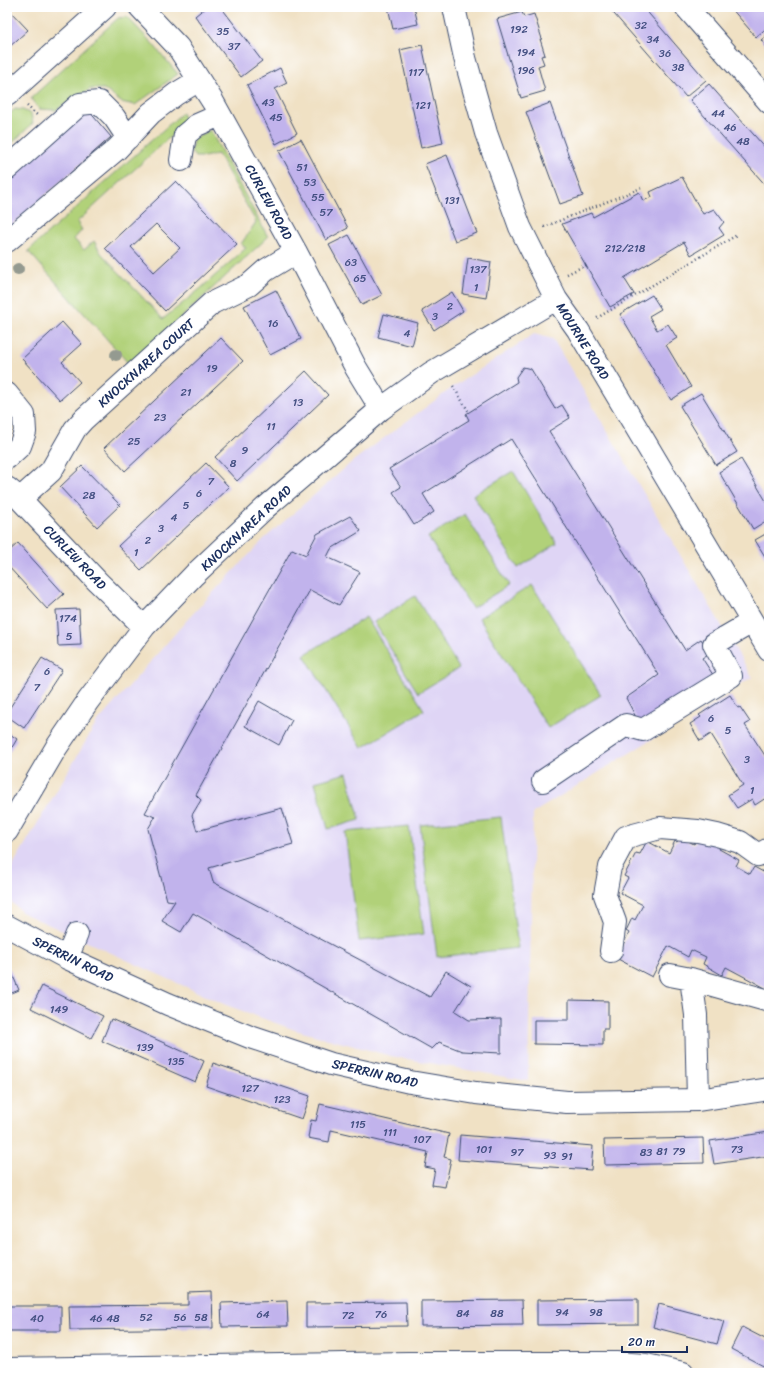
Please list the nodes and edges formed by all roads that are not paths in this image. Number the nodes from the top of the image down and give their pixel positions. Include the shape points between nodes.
1 (105, 7) edge
2 (140, 7) edge
3 (454, 7) edge
4 (686, 7) edge
5 (199, 80) junction
6 (9, 93) edge
7 (769, 102) edge
8 (220, 115) junction
9 (128, 138) junction
10 (181, 160) dead end
11 (7, 169) edge
12 (7, 241) edge
13 (296, 252) junction
14 (556, 299) junction
15 (7, 394) edge
16 (381, 409) junction
17 (7, 458) edge
18 (13, 494) edge
19 (752, 622) junction
20 (144, 626) junction
21 (769, 650) edge
22 (543, 781) dead end
23 (7, 831) edge
24 (765, 856) edge
25 (7, 926) edge
26 (77, 934) dead end
27 (611, 951) dead end
28 (67, 958) junction
29 (769, 1001) edge
30 (769, 1089) edge
31 (698, 1100) junction
32 (7, 1369) edge
33 (141, 1370) edge
34 (683, 1373) edge

1 - 6 street
2 - 5 street, CURLEW ROAD via 178,47
3 - 14 street, MOURNE ROAD via 486,133 520,227
4 - 7 street
5 - 8 street, CURLEW ROAD
5 - 9 street via 152,113
8 - 10 street via 197,125 185,135
8 - 13 street, CURLEW ROAD
9 - 11 street via 114,117 99,102 80,104
9 - 12 street
13 - 16 street, CURLEW ROAD via 356,368
13 - 18 street, KNOCKNAREA COURT via 266,270 245,287 212,303 75,429 51,471
14 - 16 street, KNOCKNAREA ROAD via 440,367
14 - 19 street, MOURNE ROAD via 578,330
15 - 17 street via 24,415 25,432 20,446
16 - 20 street, KNOCKNAREA ROAD via 265,508
18 - 20 street, CURLEW ROAD
19 - 21 street, MOURNE ROAD
19 - 22 street via 714,644 731,676 643,730 626,725
20 - 23 street, KNOCKNAREA ROAD via 56,748
24 - 27 street via 740,842 698,831 660,828 626,837 610,867 605,895 615,922
25 - 28 street, SPERRIN ROAD
26 - 28 street
28 - 31 street, SPERRIN ROAD via 168,1004 250,1037 331,1064 410,1082 476,1093 567,1102
29 - 31 street via 680,977 696,1015
30 - 31 street, SPERRIN ROAD
32 - 33 street
33 - 34 street via 408,1363 608,1362 646,1365

